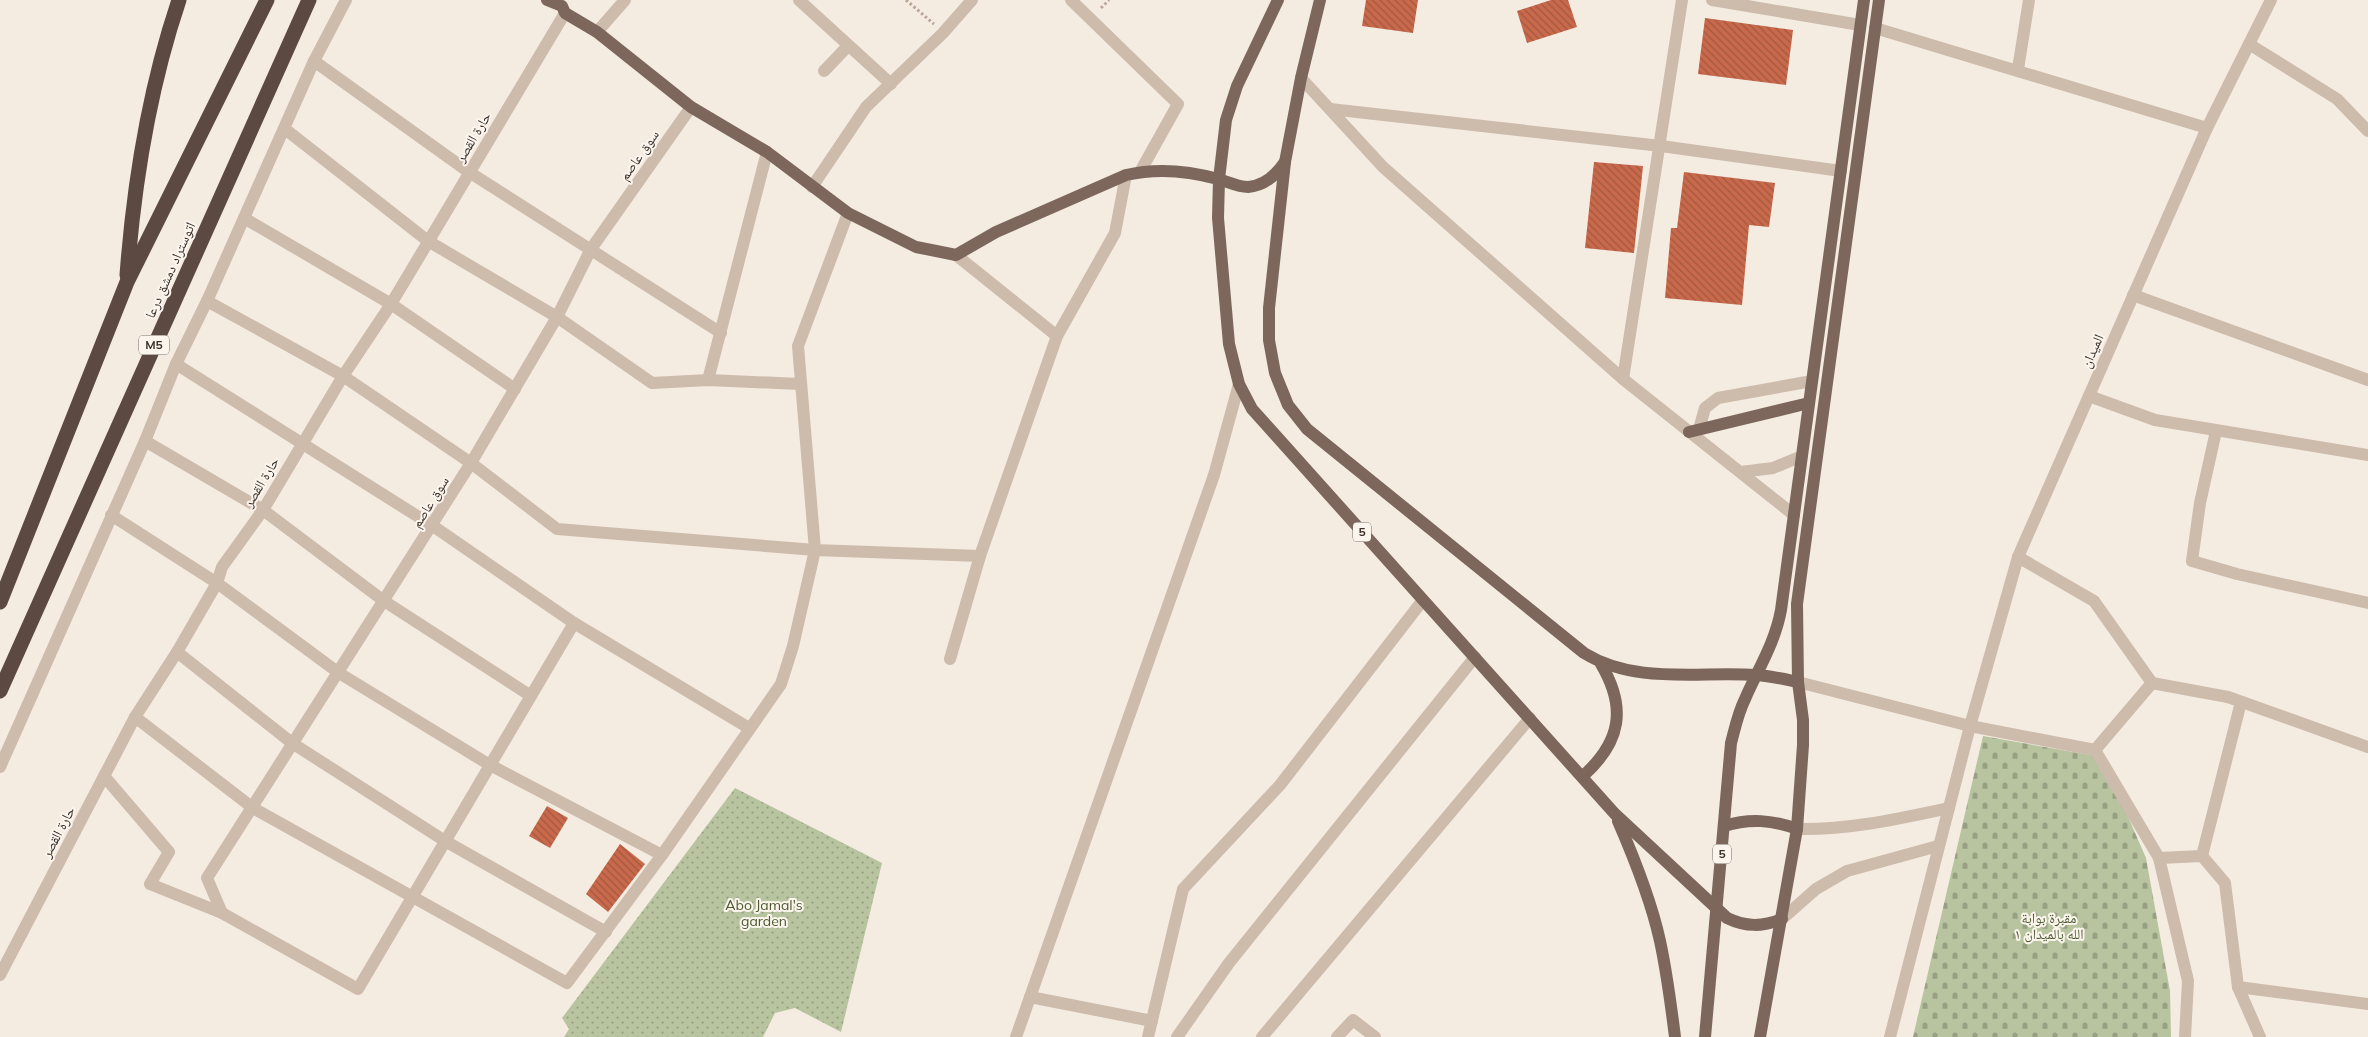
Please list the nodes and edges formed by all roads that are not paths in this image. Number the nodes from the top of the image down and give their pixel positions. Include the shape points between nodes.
1 (180, 0) edge
2 (267, 0) edge
3 (309, 0) edge
4 (346, 0) edge
5 (547, 0) edge
6 (625, 0) edge
7 (799, 0) edge
8 (972, 0) edge
9 (1070, 0) edge
10 (1278, 0) edge
11 (1320, 0) edge
12 (1682, 0) edge
13 (1712, 0) edge
14 (1864, 0) edge
15 (1879, 0) edge
16 (2029, 0) edge
17 (2271, 0) edge
18 (561, 6) edge
19 (1860, 25) junction
20 (1875, 28) junction
21 (597, 32) junction
22 (2249, 44) junction
23 (848, 46) junction
24 (314, 61) junction
25 (2018, 69) junction
26 (824, 71) dead end
27 (1301, 78) junction
28 (891, 84) junction
29 (691, 107) junction
30 (1330, 109) junction
31 (2207, 128) junction
32 (285, 130) junction
33 (2368, 132) edge
34 (1661, 146) junction
35 (767, 152) junction
36 (1285, 162) junction
37 (1840, 171) junction
38 (469, 172) junction
39 (1140, 172) junction
40 (1126, 175) junction
41 (1219, 179) junction
42 (812, 187) junction
43 (848, 213) junction
44 (244, 218) junction
45 (428, 240) junction
46 (591, 249) junction
47 (956, 255) junction
48 (127, 282) junction
49 (2133, 295) junction
50 (207, 302) junction
51 (391, 304) junction
52 (557, 318) junction
53 (721, 333) junction
54 (1058, 336) junction
55 (176, 364) junction
56 (343, 376) junction
57 (1623, 379) junction
58 (708, 380) junction
59 (2368, 380) edge
60 (1812, 381) junction
61 (800, 384) junction
62 (1240, 384) junction
63 (515, 389) junction
64 (2089, 396) junction
65 (1809, 403) junction
66 (1694, 430) junction
67 (2216, 431) junction
68 (145, 441) junction
69 (302, 442) junction
70 (2368, 455) edge
71 (1802, 456) junction
72 (471, 463) junction
73 (1740, 472) junction
74 (263, 510) junction
75 (111, 515) junction
76 (1794, 515) junction
77 (433, 526) junction
78 (815, 550) junction
79 (980, 556) junction
80 (2018, 557) junction
81 (217, 583) junction
82 (1424, 600) junction
83 (0, 602) edge
84 (384, 602) junction
85 (2368, 603) edge
86 (574, 623) junction
87 (177, 652) junction
88 (1475, 657) junction
89 (950, 659) dead end
90 (1601, 664) junction
91 (339, 673) junction
92 (1756, 675) junction
93 (1798, 682) junction
94 (2152, 683) junction
95 (0, 690) edge
96 (531, 696) junction
97 (2240, 702) junction
98 (135, 717) junction
99 (1530, 718) junction
100 (1970, 726) junction
101 (749, 728) junction
102 (292, 743) junction
103 (2368, 747) edge
104 (2096, 750) junction
105 (490, 765) junction
106 (0, 767) edge
107 (104, 776) junction
108 (1583, 776) junction
109 (253, 808) junction
110 (1948, 808) junction
111 (1615, 814) junction
112 (1724, 826) junction
113 (1796, 829) junction
114 (445, 841) junction
115 (1938, 846) junction
116 (662, 855) junction
117 (2202, 856) junction
118 (2159, 858) junction
119 (412, 897) junction
120 (1717, 911) junction
121 (222, 913) junction
122 (1782, 919) junction
123 (606, 932) junction
124 (0, 974) edge
125 (2238, 987) junction
126 (1030, 997) junction
127 (2368, 1004) edge
128 (1152, 1021) junction
129 (1016, 1037) edge
130 (1148, 1037) edge
131 (1177, 1037) edge
132 (1262, 1037) edge
133 (1337, 1037) edge
134 (1375, 1037) edge
135 (1675, 1037) edge
136 (1705, 1037) edge
137 (1760, 1037) edge
138 (1890, 1037) edge
139 (2185, 1037) edge
140 (2260, 1037) edge

1 - 48 highway via 163,52 143,141 135,188
2 - 48 highway
3 - 95 highway, اتوستراد دمشق درعا / M5
4 - 24 street
5 - 18 main road
6 - 21 street
7 - 23 street
8 - 28 street
9 - 39 street via 1178,104
10 - 41 main road, 5 via 1237,86 1226,120
11 - 27 main road
12 - 34 street
13 - 19 street
14 - 19 main road
15 - 20 main road
16 - 25 street
17 - 22 street, الميدان
18 - 21 main road
18 - 38 street, حارة القصر
19 - 37 main road
20 - 25 street
20 - 93 main road via 1797,604
21 - 29 main road
22 - 31 street, الميدان
22 - 33 street via 2337,99
23 - 26 street
23 - 28 street
24 - 32 street
24 - 38 street
25 - 31 street
27 - 30 street
27 - 36 main road
28 - 42 street via 866,107
29 - 35 main road
29 - 46 street, سوق عاصم
30 - 34 street
30 - 57 street via 1383,167
31 - 49 street, الميدان
32 - 44 street
32 - 45 street
34 - 37 street
34 - 57 street
35 - 42 main road
35 - 53 street
36 - 41 main road via 1276,174 1249,187
36 - 90 main road via 1269,308 1269,340 1275,374 1288,405 1307,429 1584,654
37 - 60 main road
38 - 45 street, حارة القصر
38 - 46 street
39 - 40 main road
39 - 41 main road
40 - 47 main road via 996,232
40 - 54 street via 1115,233
41 - 62 main road, 5 via 1218,225 1229,344
42 - 43 main road
43 - 47 main road via 916,247
43 - 61 street via 798,346
44 - 50 street
44 - 51 street
45 - 51 street, حارة القصر
45 - 52 street
46 - 52 street, سوق عاصم
46 - 53 street
47 - 54 street
48 - 83 highway
49 - 59 street
49 - 64 street, الميدان
50 - 55 street
50 - 56 street
51 - 56 street, حارة القصر
51 - 63 street
52 - 58 street via 652,383
52 - 63 street, سوق عاصم
53 - 58 street
54 - 79 street
55 - 68 street
55 - 69 street
56 - 69 street, حارة القصر
56 - 72 street
57 - 66 street
58 - 61 street
60 - 65 main road
60 - 66 street via 1718,398 1705,408
61 - 78 street
62 - 82 main road, 5 via 1252,409
62 - 126 street via 1214,475
63 - 72 street, سوق عاصم
64 - 67 street via 2155,420
64 - 80 street, الميدان
65 - 66 main road
65 - 71 main road
66 - 73 street
67 - 70 street
67 - 85 street via 2200,503 2192,561
68 - 74 street
68 - 75 street
69 - 74 street, حارة القصر
69 - 77 street
71 - 73 street via 1773,468
71 - 76 main road
72 - 77 street, سوق عاصم
72 - 78 street via 557,529
73 - 76 street
74 - 81 street, حارة القصر via 222,568
74 - 84 street
75 - 81 street
75 - 106 street
76 - 92 main road via 1777,629
77 - 84 street, سوق عاصم
77 - 86 street
78 - 79 street
78 - 101 street via 793,646 780,684
79 - 89 street
80 - 94 street via 2094,601
80 - 100 street, الميدان
81 - 87 street, حارة القصر
81 - 91 street
82 - 88 main road, 5
82 - 128 street via 1280,785 1184,889
84 - 91 street, سوق عاصم
84 - 96 street
86 - 96 street
86 - 101 street
87 - 98 street, حارة القصر
87 - 102 street
88 - 99 main road, 5
88 - 131 street via 1229,963
90 - 92 main road via 1659,674
90 - 108 main road via 1612,682 1617,703 1616,724 1599,762
91 - 102 street, سوق عاصم
91 - 105 street
92 - 93 main road
92 - 112 main road, 5 via 1731,743
93 - 100 street
93 - 113 main road via 1803,745
94 - 97 street
94 - 104 street
96 - 105 street
97 - 103 street
97 - 117 street
98 - 107 street, حارة القصر
98 - 109 street
99 - 108 main road, 5
99 - 132 street
100 - 104 street
100 - 110 street, الميدان
101 - 116 street
102 - 109 street, سوق عاصم
102 - 114 street
104 - 118 street
105 - 114 street
105 - 116 street
107 - 121 street via 169,852 150,884
107 - 124 street, حارة القصر
108 - 111 main road, 5
109 - 119 street
109 - 121 street, سوق عاصم via 208,878
110 - 113 street via 1861,827
110 - 115 street, الميدان
111 - 120 main road, 5
111 - 135 main road via 1633,855 1655,923
112 - 113 main road via 1757,820
112 - 120 main road, 5
113 - 122 main road
114 - 119 street
114 - 123 street
115 - 122 street via 1847,871 1816,890
115 - 138 street, الميدان
116 - 123 street
117 - 118 street
117 - 125 street via 2225,883
118 - 139 street via 2188,981
119 - 121 street via 358,989
119 - 123 street via 567,983
120 - 122 main road, 5 via 1732,921 1750,926
120 - 136 main road, 5
122 - 137 main road
125 - 127 street
125 - 140 street
126 - 128 street
126 - 129 street
128 - 130 street
133 - 134 street via 1353,1020

